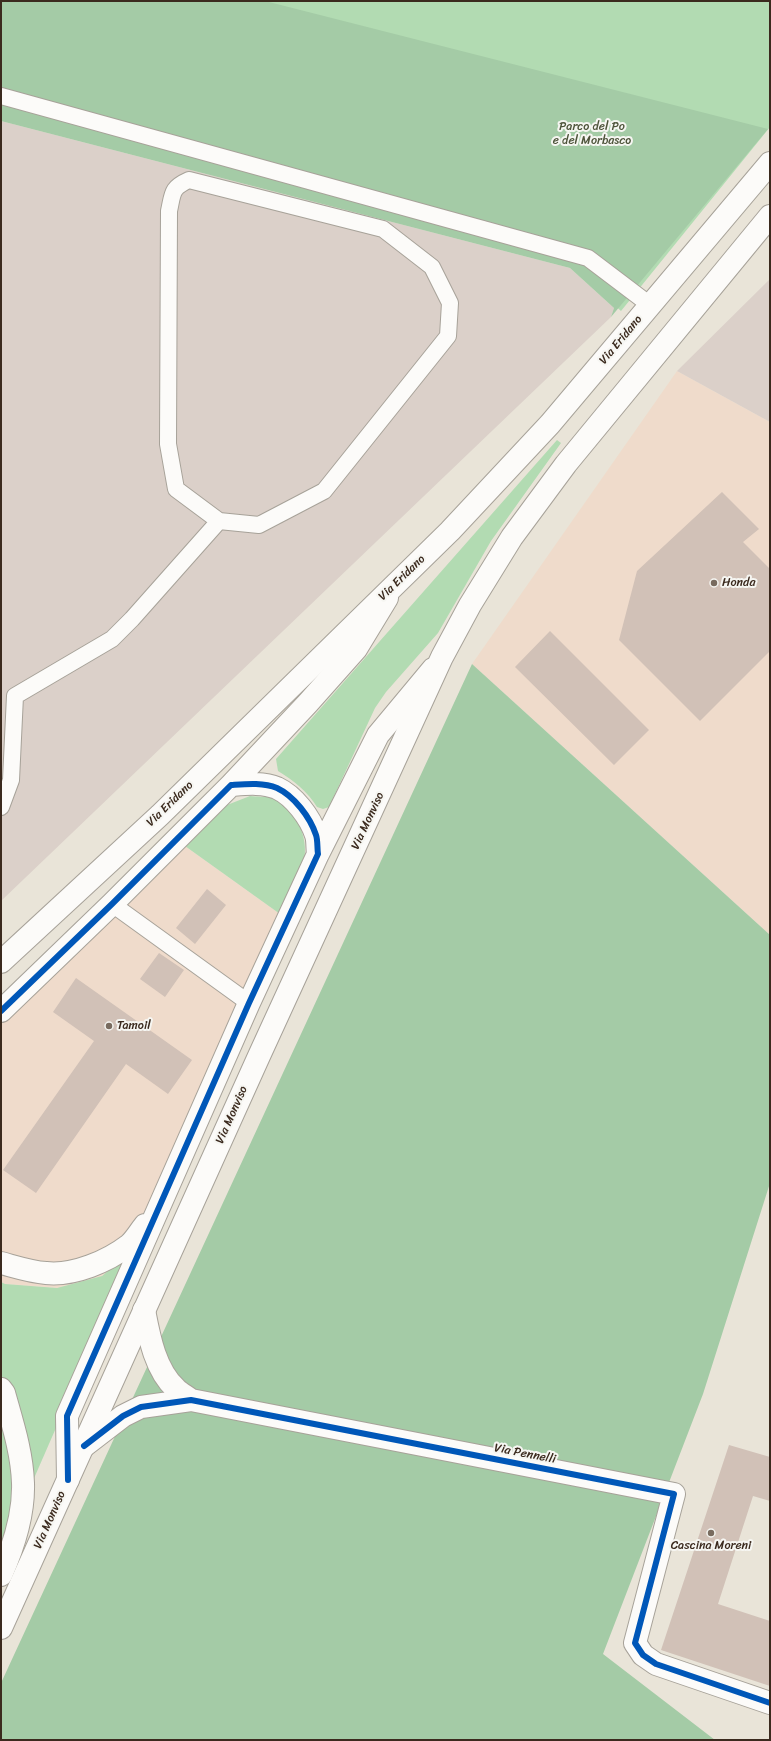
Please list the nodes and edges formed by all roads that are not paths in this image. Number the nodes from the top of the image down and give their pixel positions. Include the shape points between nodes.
1 (1, 96) edge
2 (770, 163) edge
3 (770, 216) edge
4 (650, 305) junction
5 (219, 521) junction
6 (397, 582) junction
7 (442, 657) junction
8 (8, 694) edge
9 (231, 785) junction
10 (1, 807) edge
11 (318, 854) junction
12 (112, 904) junction
13 (1, 962) edge
14 (249, 1003) junction
15 (1, 1011) edge
16 (160, 1205) junction
17 (1, 1262) edge
18 (144, 1310) junction
19 (1, 1388) edge
20 (191, 1400) junction
21 (84, 1446) junction
22 (68, 1480) junction
23 (1, 1575) edge
24 (1, 1628) edge
25 (770, 1703) edge

1 - 4 lane via 588,258
2 - 4 street, Via Eridano
3 - 7 street, Via Monviso via 566,464 512,537 470,605
4 - 6 street, Via Eridano via 550,424 450,531
5 - 5 lane via 176,489 168,444 169,211 173,190 190,180 383,229 432,267 450,303 448,336 324,491 259,525
5 - 8 lane via 132,620 112,639
6 - 9 street via 356,648
6 - 13 street, Via Eridano via 160,815
7 - 11 street via 378,735
7 - 18 street, Via Monviso
8 - 10 lane via 10,780
9 - 11 street via 252,784 276,788 289,796 302,809 316,835
9 - 12 street
11 - 14 street
12 - 14 lane
12 - 15 street
14 - 16 street
16 - 17 street via 130,1244 100,1263 78,1270 48,1274 19,1269
16 - 22 street via 67,1416
18 - 20 street, Via Pennelli via 151,1344 163,1370 174,1388
18 - 21 street, Via Monviso
19 - 23 street via 16,1437 23,1483 19,1519 10,1554
20 - 21 street, Via Pennelli via 141,1407 123,1416
20 - 25 street, Via Pennelli via 674,1494 635,1643 643,1655 656,1664
21 - 22 street, Via Monviso
22 - 24 street, Via Monviso

